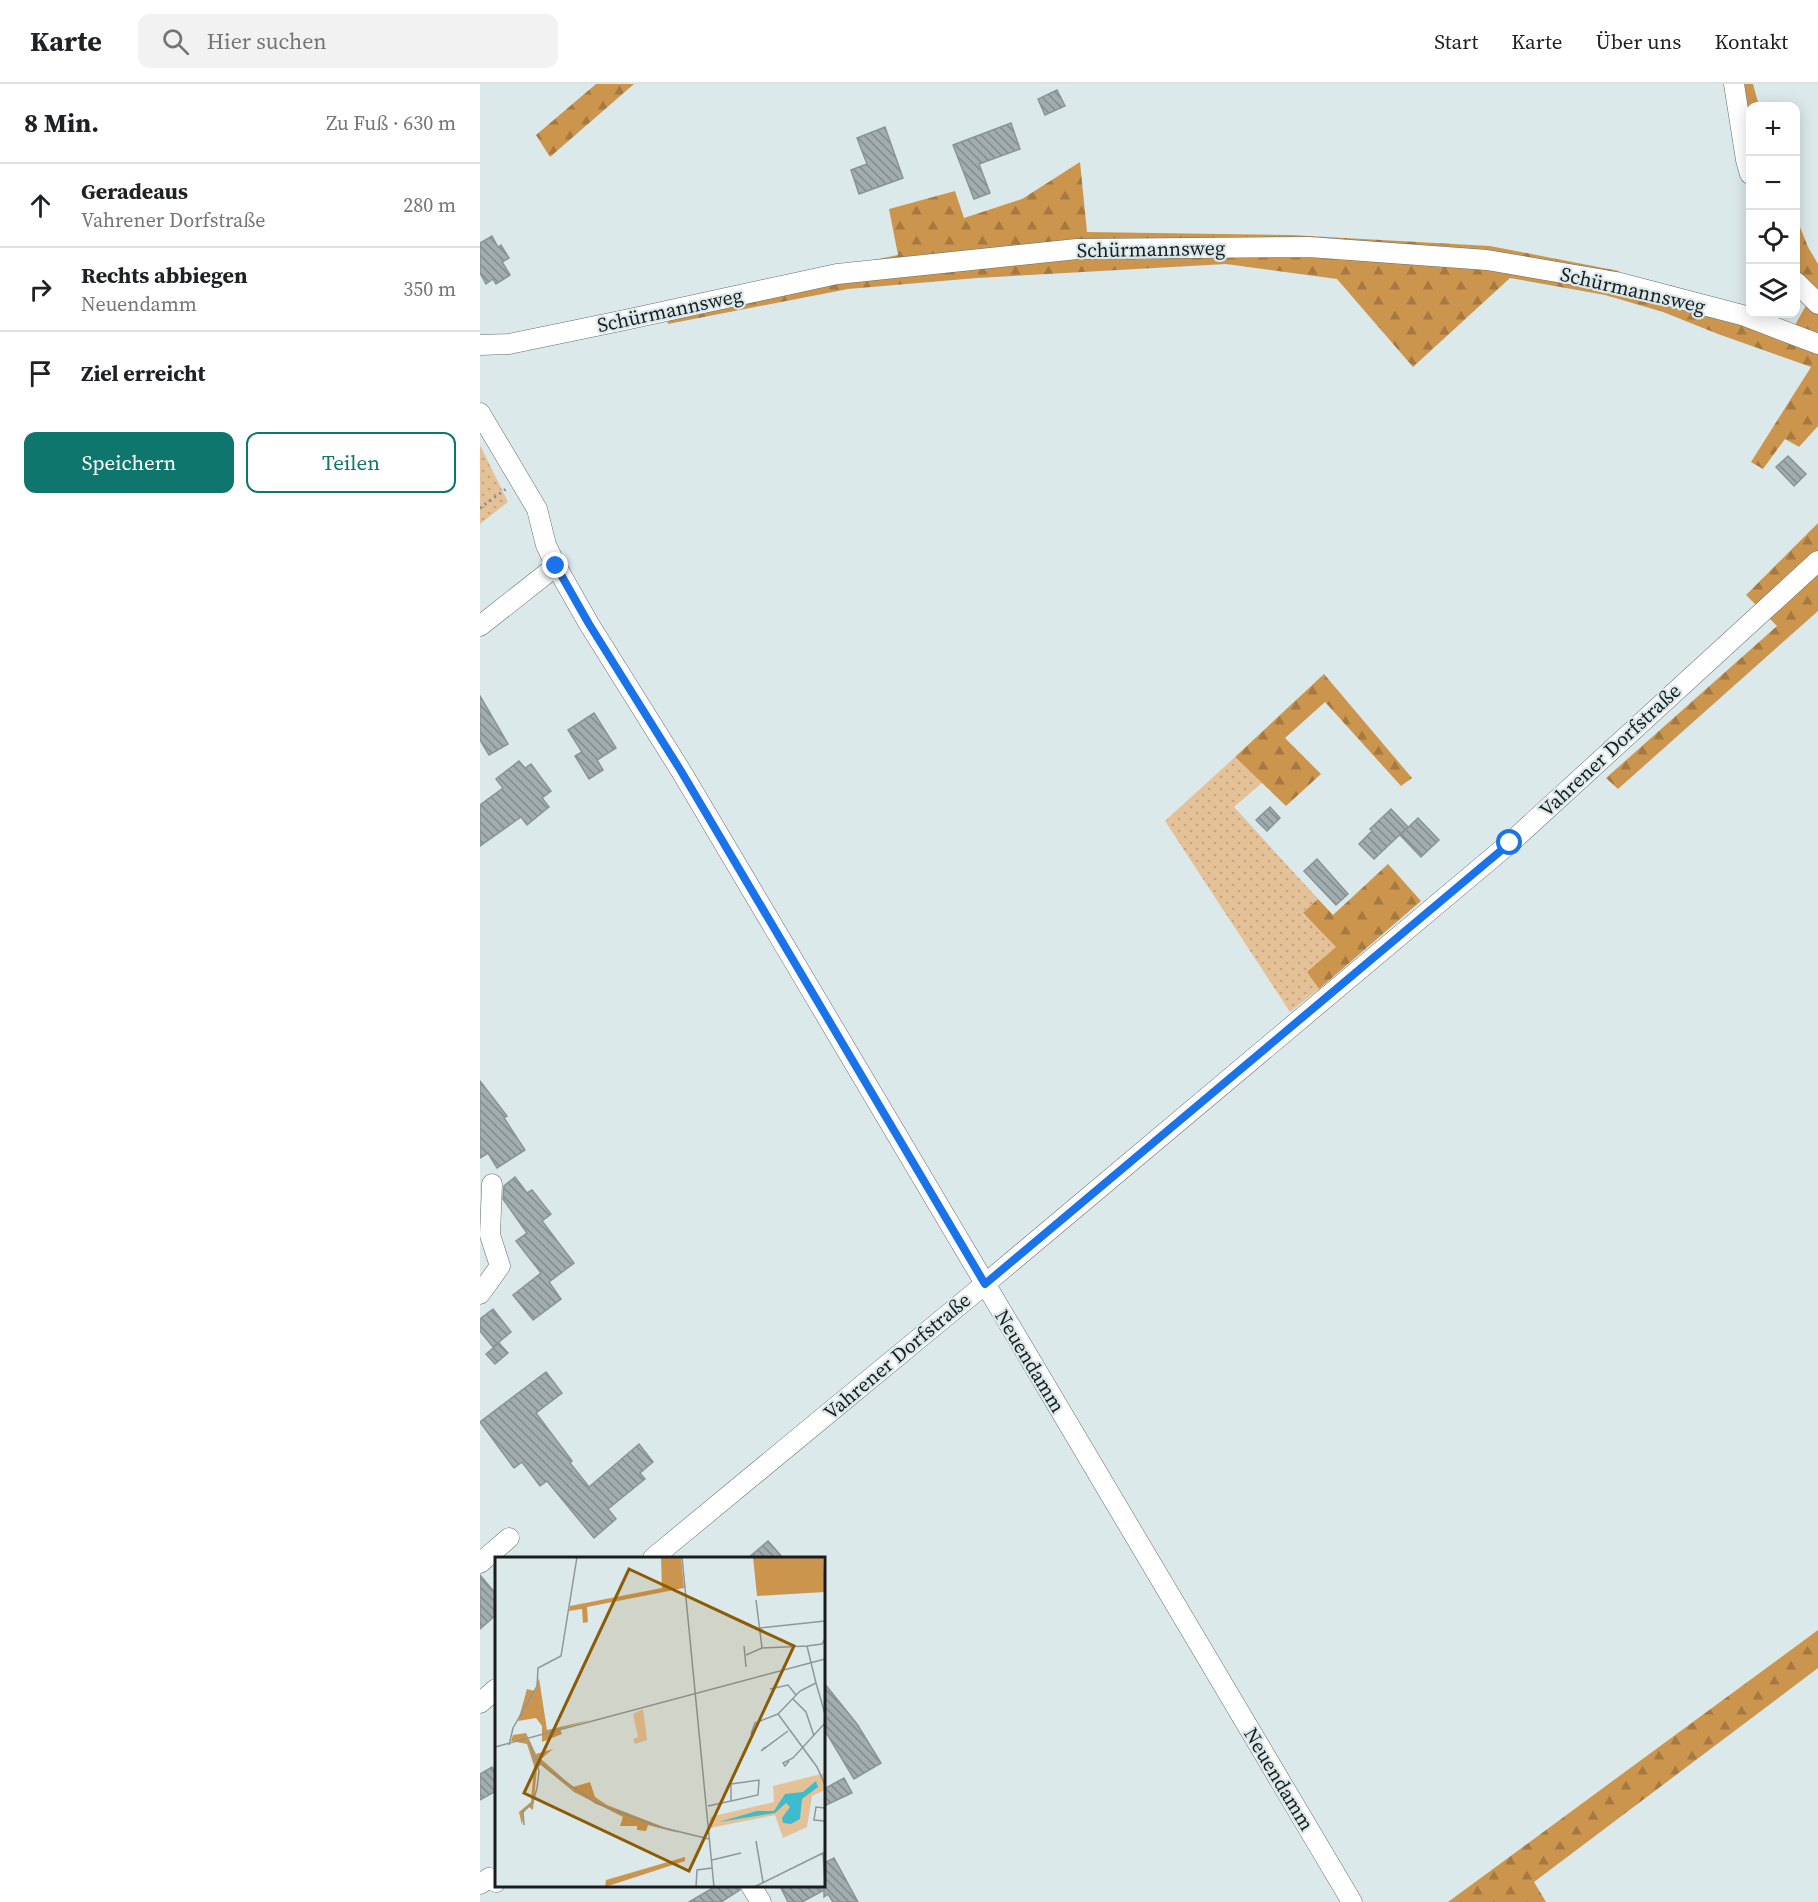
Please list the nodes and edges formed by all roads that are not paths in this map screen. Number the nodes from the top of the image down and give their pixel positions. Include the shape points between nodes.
1 (1734, 84) edge
2 (1746, 160) edge
3 (1800, 286) edge
4 (1818, 304) edge
5 (1818, 344) edge
6 (480, 345) edge
7 (480, 413) edge
8 (1818, 561) edge
9 (556, 566) junction
10 (480, 626) edge
11 (492, 1184) dead end
12 (985, 1284) junction
13 (480, 1294) edge
14 (509, 1538) dead end
15 (654, 1557) edge
16 (480, 1563) edge
17 (495, 1690) edge
18 (480, 1703) edge
19 (495, 1881) edge
20 (480, 1884) edge
21 (752, 1887) edge
22 (761, 1902) edge
23 (1352, 1902) edge

1 - 2 street
3 - 4 street
5 - 6 street, Schürmannsweg via 1742,315 1616,282 1487,260 1310,247 1077,249 837,274 509,344
7 - 9 street, Neuendamm via 537,509
8 - 12 street, Vahrener Dorfstraße via 1510,843
9 - 10 street
9 - 12 street, Neuendamm
11 - 13 street via 490,1235 500,1266
12 - 15 street, Vahrener Dorfstraße
12 - 23 street, Neuendamm
14 - 16 street
17 - 18 street
19 - 20 street via 489,1878
21 - 22 street

